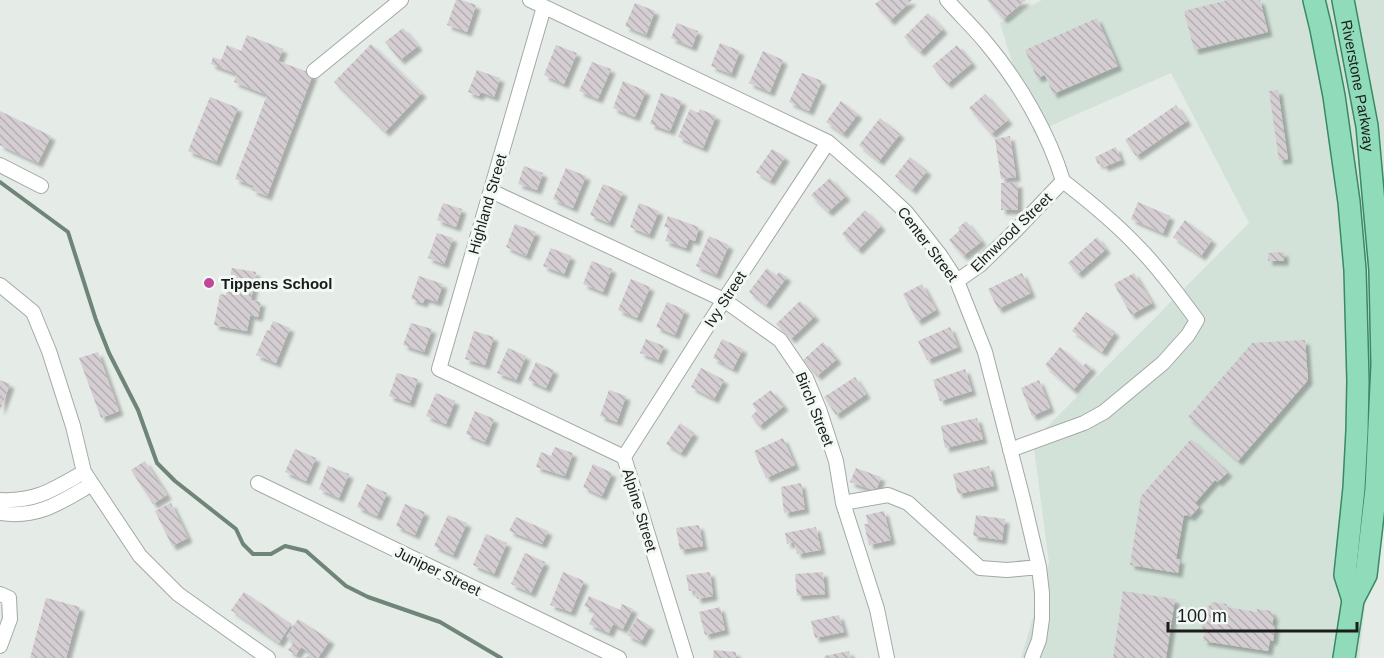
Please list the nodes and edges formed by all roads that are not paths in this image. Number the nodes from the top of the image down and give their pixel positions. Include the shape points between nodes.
1 (401, 0) edge
2 (530, 0) edge
3 (947, 0) edge
4 (1314, 0) edge
5 (1343, 0) edge
6 (544, 7) junction
7 (314, 71) dead end
8 (828, 142) junction
9 (0, 165) edge
10 (1063, 181) junction
11 (41, 186) dead end
12 (491, 191) junction
13 (1379, 199) edge
14 (1349, 202) junction
15 (957, 281) junction
16 (0, 285) edge
17 (724, 300) junction
18 (469, 383) joint
19 (1010, 450) junction
20 (624, 457) junction
21 (84, 472) junction
22 (258, 483) dead end
23 (92, 484) junction
24 (0, 500) edge
25 (843, 503) junction
26 (0, 513) edge
27 (1039, 567) junction
28 (0, 594) edge
29 (1353, 600) junction
30 (0, 646) edge
31 (268, 658) edge
32 (619, 658) edge
33 (686, 658) edge
34 (887, 658) edge
35 (1032, 658) edge
36 (1344, 658) edge

1 - 7 street
2 - 6 street, Center Street
3 - 10 street, Elmwood Street via 988,45 1025,95
4 - 14 main road, Riverstone Parkway via 1334,96
5 - 13 main road, Riverstone Parkway
6 - 8 street, Center Street
6 - 12 street, Highland Street
8 - 15 street, Center Street via 906,213
8 - 17 street, Ivy Street
9 - 11 street
10 - 15 street, Elmwood Street via 980,265
10 - 19 street via 1140,248 1197,320 1163,363 1104,412
12 - 17 street, Birch Street
12 - 18 street, Highland Street via 439,369
13 - 14 street
13 - 29 main road, Riverstone Parkway via 1382,365 1376,489 1366,575
14 - 29 main road, Riverstone Parkway via 1358,381 1354,488 1345,575
15 - 19 street, Center Street via 988,362
16 - 21 street via 33,312 53,362
17 - 20 street, Ivy Street
17 - 25 street, Birch Street via 780,339 806,378 836,461
18 - 20 street, Alpine Street
19 - 27 street, Center Street
20 - 33 street, Alpine Street
21 - 23 street
21 - 24 street via 30,499
22 - 32 street, Juniper Street
23 - 26 street via 57,505 33,513
23 - 31 street via 140,555 178,594
25 - 27 street via 888,495 908,503 980,568
25 - 34 street, Birch Street via 877,609
27 - 35 street, Center Street via 1042,620
28 - 30 street via 9,598 10,619
29 - 36 main road, Riverstone Parkway

